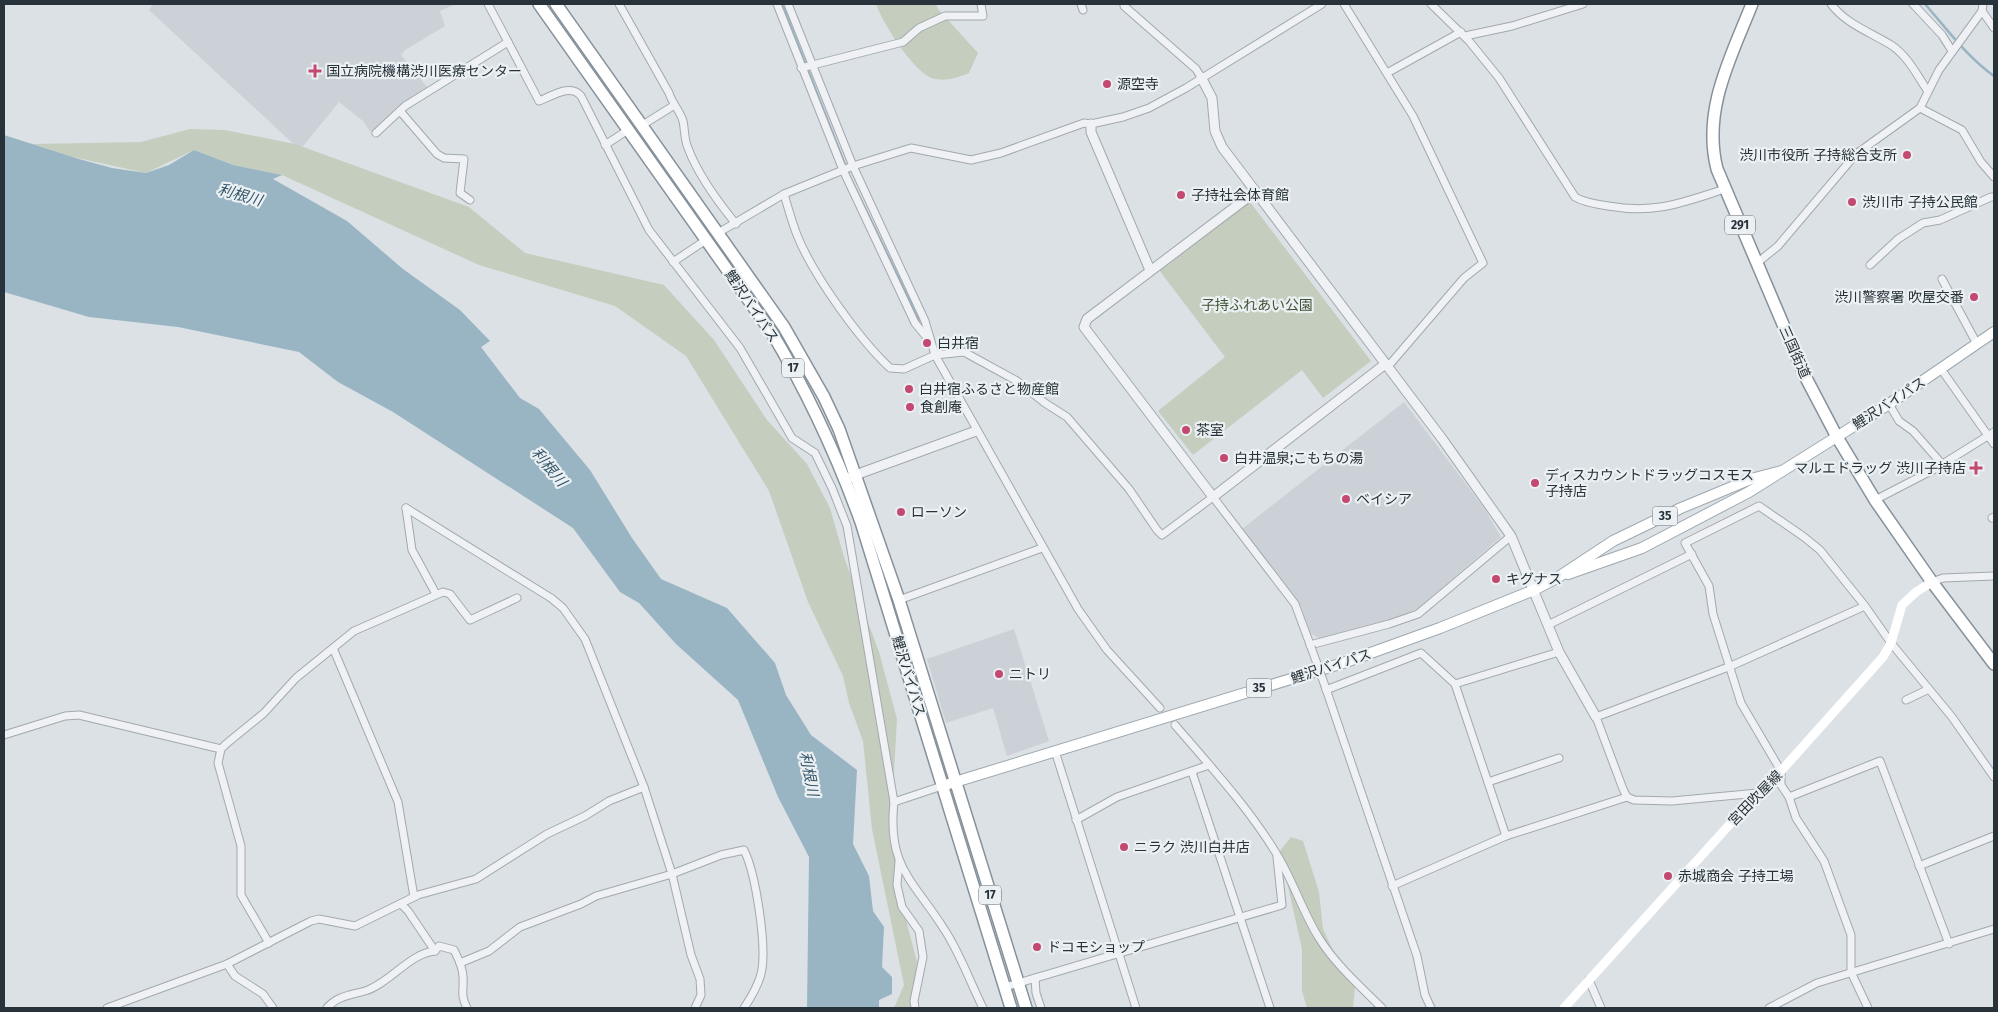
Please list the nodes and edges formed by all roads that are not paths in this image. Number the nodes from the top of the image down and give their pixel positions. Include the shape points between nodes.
1 (488, 4) edge
2 (539, 4) edge
3 (556, 4) edge
4 (619, 4) edge
5 (777, 4) edge
6 (788, 4) edge
7 (981, 4) edge
8 (1124, 4) edge
9 (1322, 4) edge
10 (1344, 4) edge
11 (1431, 4) edge
12 (1583, 4) edge
13 (1752, 4) edge
14 (1831, 4) edge
15 (1913, 4) edge
16 (1561, 7) edge
17 (1983, 7) edge
18 (1994, 28) edge
19 (1463, 34) junction
20 (508, 42) junction
21 (1953, 50) junction
22 (807, 66) junction
23 (1387, 73) junction
24 (1201, 77) junction
25 (1927, 90) junction
26 (673, 106) junction
27 (1920, 108) junction
28 (400, 111) junction
29 (1091, 124) junction
30 (642, 126) junction
31 (628, 130) junction
32 (376, 133) dead end
33 (605, 145) junction
34 (848, 169) junction
35 (1994, 178) edge
36 (1726, 189) junction
37 (1255, 192) junction
38 (784, 194) junction
39 (1994, 198) edge
40 (470, 200) dead end
41 (736, 224) junction
42 (718, 233) junction
43 (706, 240) junction
44 (673, 262) junction
45 (1756, 263) junction
46 (1870, 265) dead end
47 (1150, 270) junction
48 (1942, 279) dead end
49 (1994, 332) edge
50 (931, 344) junction
51 (1977, 344) junction
52 (935, 354) junction
53 (1384, 365) junction
54 (1940, 369) junction
55 (1889, 404) junction
56 (976, 431) junction
57 (1992, 434) edge
58 (1837, 437) junction
59 (1994, 444) edge
60 (1942, 464) junction
61 (1782, 471) junction
62 (850, 477) junction
63 (1213, 498) junction
64 (1875, 500) junction
65 (1511, 536) junction
66 (1042, 548) junction
67 (1692, 554) junction
68 (1994, 576) edge
69 (1557, 578) junction
70 (1932, 582) junction
71 (1534, 590) junction
72 (436, 594) junction
73 (517, 598) dead end
74 (899, 600) junction
75 (1865, 606) junction
76 (1548, 625) junction
77 (1892, 643) junction
78 (1311, 646) junction
79 (333, 648) junction
80 (1559, 652) junction
81 (1994, 664) edge
82 (1731, 666) junction
83 (1455, 684) junction
84 (1325, 688) junction
85 (1930, 689) junction
86 (1906, 700) dead end
87 (1160, 708) dead end
88 (1596, 716) junction
89 (1175, 725) dead end
90 (4, 735) edge
91 (221, 749) junction
92 (1055, 751) junction
93 (1559, 758) dead end
94 (1209, 765) junction
95 (1781, 771) junction
96 (1192, 772) junction
97 (1994, 777) edge
98 (955, 782) junction
99 (1488, 782) junction
100 (942, 786) junction
101 (644, 787) junction
102 (1758, 793) junction
103 (1627, 797) junction
104 (1789, 797) junction
105 (894, 802) junction
106 (1076, 820) junction
107 (1506, 836) junction
108 (1994, 836) edge
109 (1277, 853) junction
110 (899, 861) junction
111 (1920, 866) junction
112 (672, 874) junction
113 (1392, 886) junction
114 (414, 897) junction
115 (401, 904) junction
116 (1240, 916) junction
117 (1994, 929) edge
118 (269, 943) junction
119 (1949, 944) junction
120 (435, 951) junction
121 (1118, 952) junction
122 (460, 963) junction
123 (227, 964) junction
124 (1851, 972) junction
125 (1035, 978) junction
126 (1589, 980) junction
127 (1018, 983) junction
128 (1005, 987) junction
129 (107, 1008) edge
130 (273, 1008) edge
131 (327, 1008) edge
132 (467, 1008) edge
133 (695, 1008) edge
134 (744, 1008) edge
135 (916, 1008) edge
136 (983, 1008) edge
137 (1011, 1008) edge
138 (1026, 1008) edge
139 (1041, 1008) edge
140 (1136, 1008) edge
141 (1270, 1008) edge
142 (1382, 1008) edge
143 (1430, 1008) edge
144 (1564, 1008) edge
145 (1601, 1008) edge
146 (1769, 1008) edge
147 (1868, 1008) edge

1 - 20 street
2 - 31 highway, 鯉沢バイパス / 17
3 - 30 highway, 鯉沢バイパス / 17
4 - 26 street via 669,93
5 - 22 street
6 - 22 street
7 - 22 street via 983,16 945,16 919,28 903,42
8 - 24 street
9 - 24 street
10 - 23 street
11 - 19 street
12 - 16 street
13 - 36 highway, 三国街道 / 291 via 1716,97 1712,122 1712,150
14 - 25 street via 1856,26 1892,46 1907,60
15 - 21 street
16 - 19 street via 1512,26
17 - 18 street
17 - 21 street
19 - 23 street
19 - 36 street via 1499,78 1575,197 1627,209 1649,210
20 - 28 street
20 - 33 street via 539,101 570,89 576,91
21 - 25 street
22 - 34 street
22 - 34 street
23 - 53 street via 1412,116 1484,264 1464,278 1391,363
24 - 29 street via 1149,108
24 - 37 street via 1212,98 1215,131 1222,147
25 - 27 street
26 - 30 street
26 - 41 street via 680,113 688,148 699,170
27 - 35 street via 1962,130
27 - 45 street via 1856,154 1778,246
28 - 32 street
28 - 40 street via 437,154 444,158 464,159 460,193
29 - 34 street via 1084,123 1001,153 971,160 911,148
29 - 47 street via 1091,132
30 - 42 highway, 鯉沢バイパス / 17
31 - 33 street
31 - 43 highway, 鯉沢バイパス / 17
33 - 44 street via 649,230
34 - 38 street
34 - 50 street via 918,305
34 - 50 street via 915,323
36 - 45 highway, 三国街道 / 291
37 - 47 street
37 - 53 street
38 - 41 street
38 - 52 street via 797,236 811,263 849,321 882,360 890,368 898,370
39 - 46 street via 1991,196 1940,220 1923,223 1898,238
41 - 42 street
42 - 62 highway, 鯉沢バイパス / 17 via 807,365 839,429
43 - 44 street
43 - 62 highway, 鯉沢バイパス / 17 via 763,320 793,369
44 - 105 street via 740,348 792,438 815,453 847,526
45 - 58 highway, 三国街道 / 291 via 1805,376
47 - 63 street via 1088,319 1084,327
48 - 51 street
49 - 51 main road, 鯉沢バイパス / 35
50 - 52 street
51 - 54 main road, 鯉沢バイパス / 35
52 - 56 street
52 - 63 street via 964,352 1017,381 1067,417 1129,489 1162,535
53 - 63 street
53 - 65 street
54 - 55 main road, 鯉沢バイパス / 35
54 - 57 street
55 - 58 main road, 鯉沢バイパス / 35
55 - 60 street via 1899,421 1913,431
56 - 62 street
56 - 66 street
57 - 59 street
57 - 60 street
58 - 61 main road, 鯉沢バイパス / 35
58 - 64 highway, 三国街道 / 291
60 - 64 street
61 - 69 main road, 鯉沢バイパス / 35 via 1656,541
61 - 69 main road, 鯉沢バイパス / 35 via 1750,479 1681,508 1613,541
62 - 74 highway, 鯉沢バイパス / 17
62 - 100 highway, 鯉沢バイパス / 17
63 - 78 street via 1295,604
64 - 70 highway, 三国街道 / 291
65 - 71 street
65 - 78 street via 1418,614
66 - 74 street
66 - 87 street via 1107,650
67 - 75 street via 1685,543 1759,506 1820,550
67 - 76 street
67 - 82 street via 1709,586 1713,614
68 - 70 street via 1943,578
69 - 71 main road, 鯉沢バイパス / 35
70 - 77 main road, 宮田吹屋線 via 1902,605
70 - 81 highway, 三国街道 / 291
71 - 76 street
71 - 92 main road, 鯉沢バイパス / 35 via 1343,662
72 - 73 street via 447,592 470,620
72 - 79 street via 367,623
72 - 101 street via 412,550 406,508 563,608 580,629 596,662
74 - 98 highway, 鯉沢バイパス / 17
75 - 77 street
75 - 82 street
76 - 80 street
77 - 85 street
77 - 95 main road, 宮田吹屋線 via 1884,657
78 - 84 street, bridge
79 - 91 street
79 - 114 street via 398,802
80 - 83 street
80 - 88 street
82 - 88 street
82 - 95 street via 1741,703
83 - 84 street via 1421,653
83 - 99 street
84 - 113 street
85 - 86 street
85 - 97 street
88 - 103 street
89 - 94 street
90 - 91 street via 65,716 79,715
91 - 118 street via 218,763 241,846 240,895
92 - 98 main road, 鯉沢バイパス / 35
92 - 106 street
93 - 99 street
94 - 96 street
94 - 109 street
95 - 102 main road, 宮田吹屋線
95 - 104 street via 1781,785
96 - 106 street via 1117,797
96 - 116 street
98 - 100 main road, 鯉沢バイパス / 35
98 - 127 highway, 鯉沢バイパス / 17
99 - 107 street
100 - 105 street
100 - 128 highway, 鯉沢バイパス / 17
101 - 112 street
101 - 114 street via 547,834 476,879
102 - 103 street via 1672,801
102 - 126 main road, 宮田吹屋線
103 - 107 street
104 - 111 street via 1880,761
104 - 124 street via 1796,818 1824,861 1851,935
105 - 110 street via 891,824
106 - 121 street
107 - 113 street
108 - 111 street
109 - 116 street via 1282,905
109 - 142 street via 1319,938 1348,975
110 - 135 street via 897,885 902,907 919,931 922,957 914,1001
110 - 136 street via 907,879 945,929
111 - 119 street
112 - 122 street via 596,896 520,927 489,951
112 - 133 street via 691,955 700,979 701,995
112 - 134 street via 721,855 744,850 752,872 762,958 758,982
113 - 143 street via 1417,956
114 - 115 street
115 - 118 street via 355,926 319,919 311,921
115 - 120 street
116 - 121 street
116 - 141 street
117 - 119 street
118 - 123 street
119 - 124 street
120 - 122 street via 439,946 454,950
120 - 131 street via 424,952 379,984 342,997
121 - 125 street
121 - 140 street
122 - 132 street via 463,976 461,993
123 - 129 street
123 - 130 street via 235,976 262,994
124 - 146 street via 1817,984
124 - 147 street
125 - 127 street
125 - 139 street
126 - 144 main road, 宮田吹屋線
126 - 145 street
127 - 128 street
127 - 138 highway, 鯉沢バイパス / 17
128 - 137 highway, 鯉沢バイパス / 17

